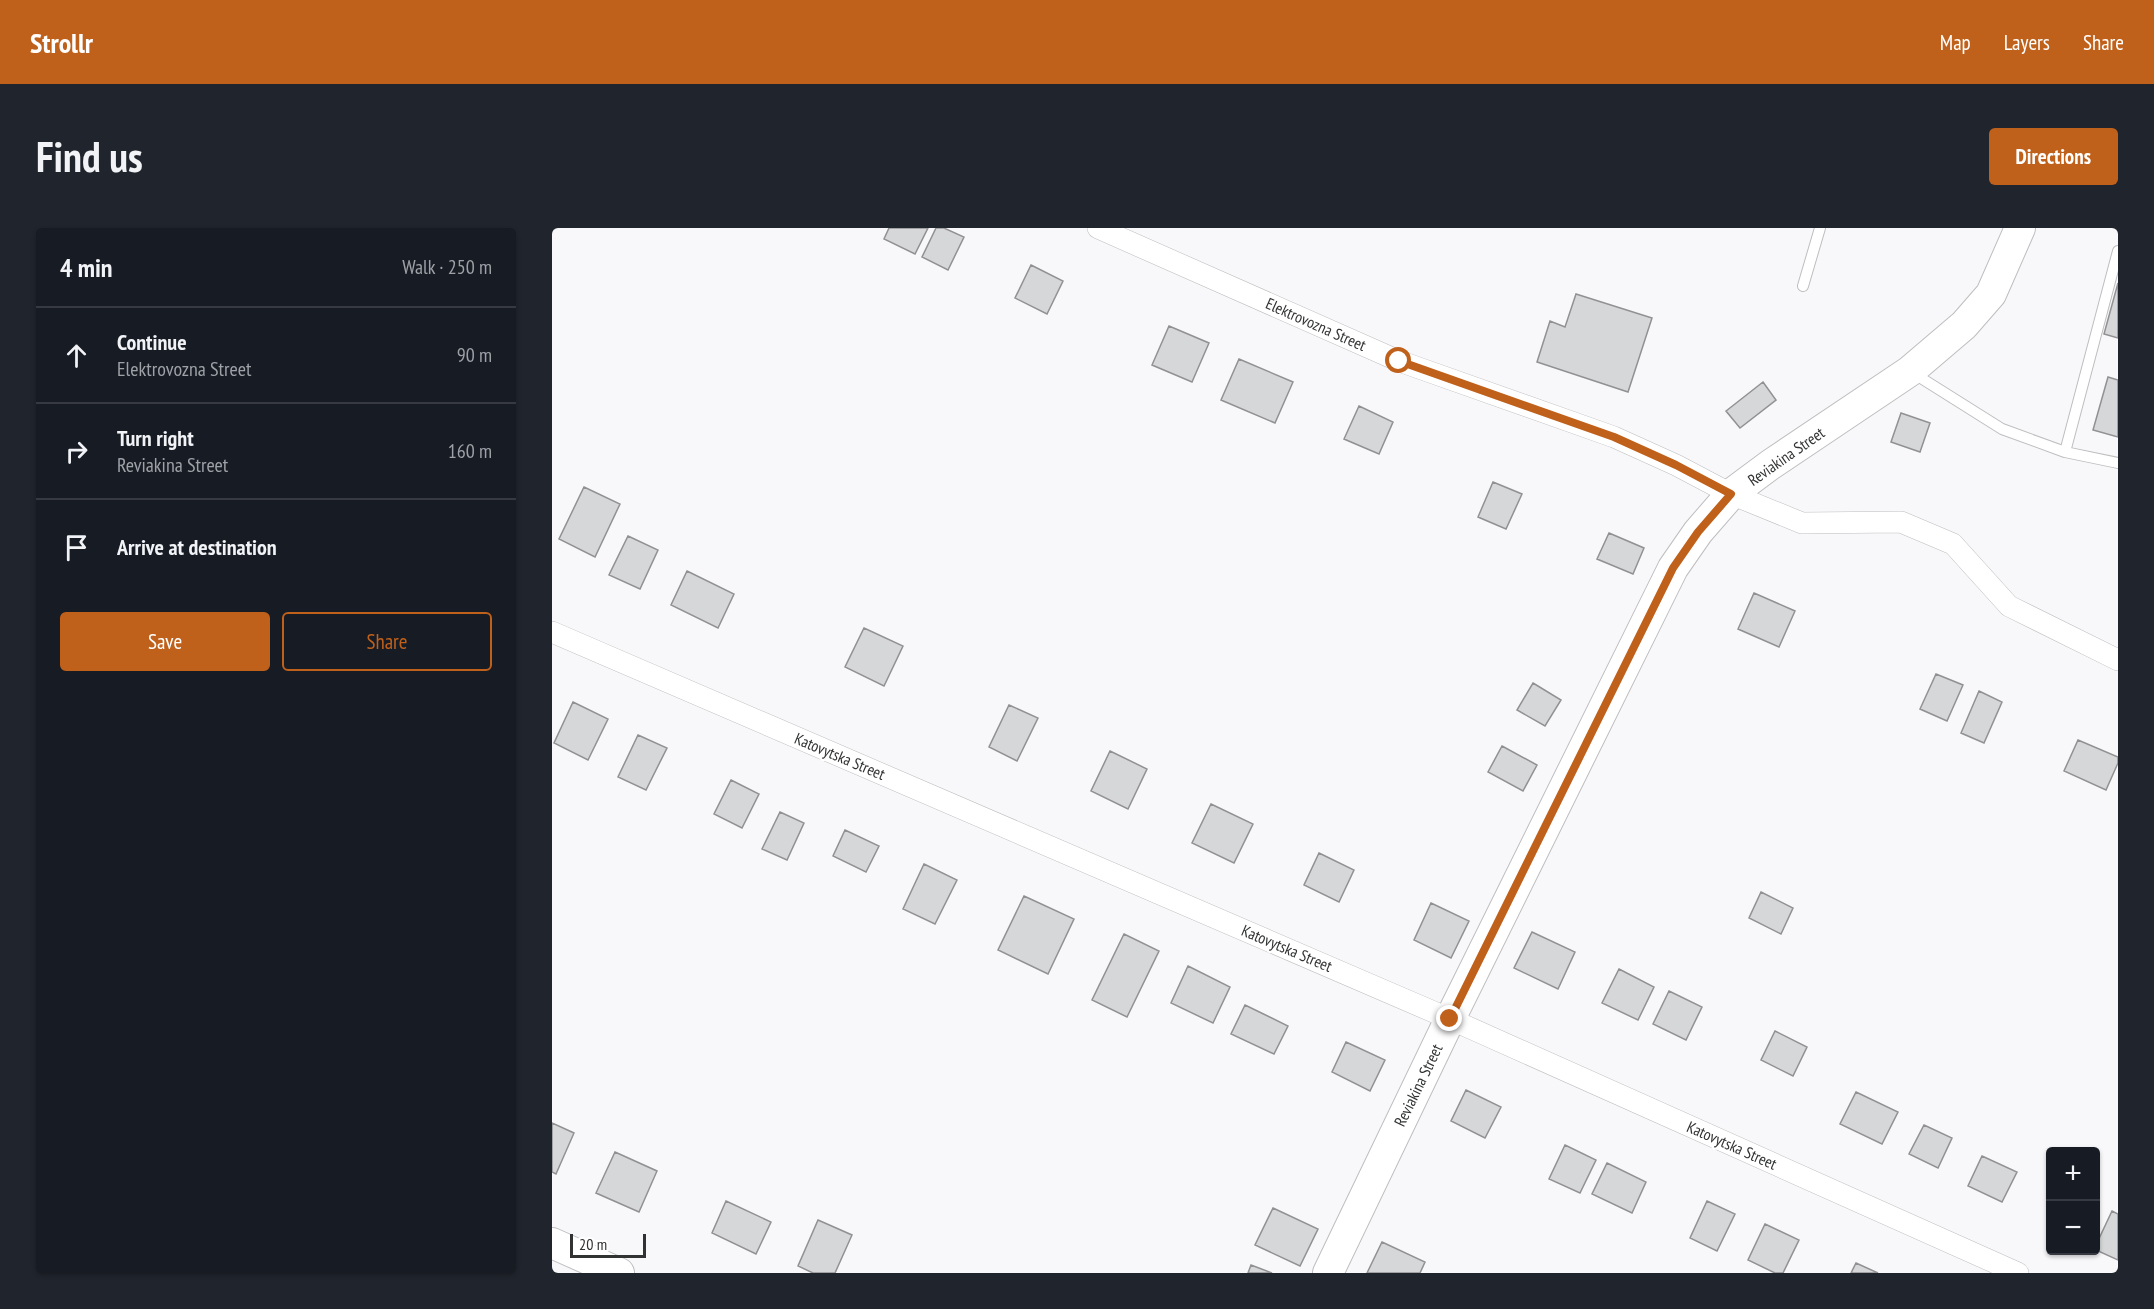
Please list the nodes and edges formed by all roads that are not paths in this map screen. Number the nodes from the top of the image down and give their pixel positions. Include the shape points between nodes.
1 (1098, 228) edge
2 (1820, 228) edge
3 (2020, 228) edge
4 (2118, 251) edge
5 (1803, 286) dead end
6 (1910, 371) junction
7 (2065, 452) junction
8 (2118, 463) edge
9 (1731, 494) junction
10 (552, 632) edge
11 (2118, 660) edge
12 (1450, 1019) junction
13 (552, 1243) edge
14 (619, 1273) edge
15 (1328, 1273) edge
16 (2018, 1273) edge

1 - 9 street, Elektrovozna Street via 1399,361 1614,437
2 - 5 lane
3 - 6 street, Reviakina Street via 1991,294 1964,325
4 - 7 lane
6 - 7 lane via 2002,429
6 - 9 street, Reviakina Street
7 - 8 lane
9 - 11 street, Elektrovozna Street via 1802,523 1901,522 1953,544 2009,606
9 - 12 street, Reviakina Street via 1673,568
10 - 12 street, Katovytska Street
12 - 15 street, Reviakina Street
12 - 16 street, Katovytska Street
13 - 14 street

